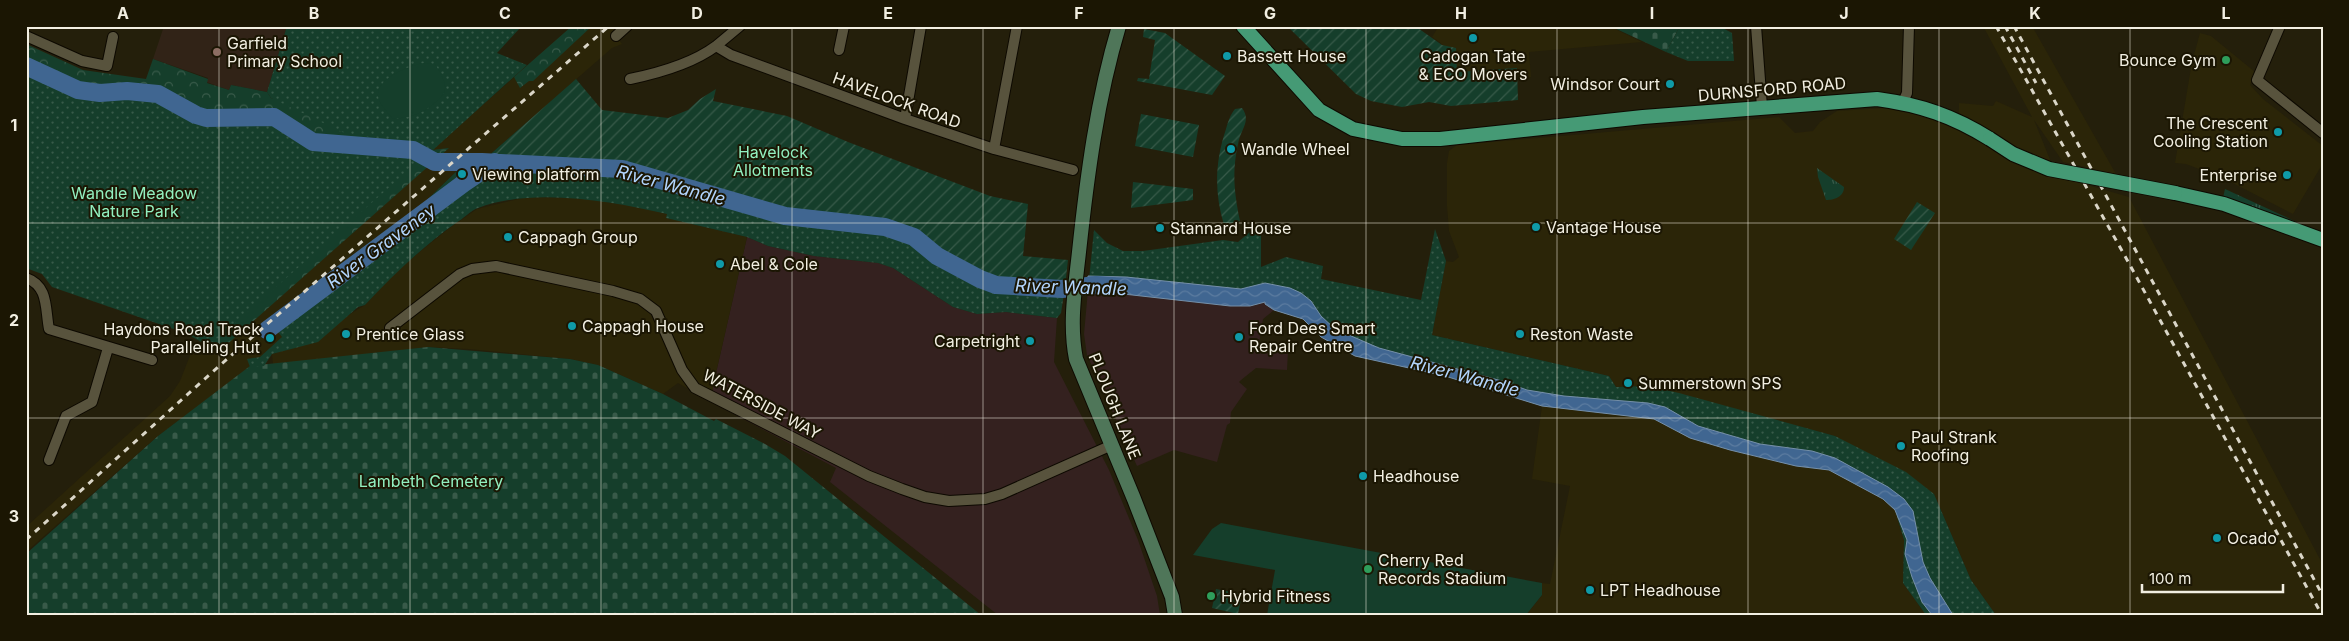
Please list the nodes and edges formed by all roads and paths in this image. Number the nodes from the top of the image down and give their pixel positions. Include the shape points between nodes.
1 (627, 26) edge
2 (740, 26) edge
3 (844, 26) edge
4 (921, 26) edge
5 (1017, 26) edge
6 (1119, 26) edge
7 (1243, 26) edge
8 (1756, 26) edge
9 (1909, 26) edge
10 (2280, 26) edge
11 (26, 36) edge
12 (616, 36) dead end
13 (113, 37) dead end
14 (716, 46) junction
15 (839, 50) dead end
16 (630, 79) dead end
17 (1904, 102) junction
18 (1762, 107) junction
19 (905, 120) junction
20 (2323, 133) edge
21 (994, 149) junction
22 (1073, 170) dead end
23 (2323, 240) edge
24 (26, 278) edge
25 (390, 328) dead end
26 (108, 348) junction
27 (152, 360) dead end
28 (1112, 445) junction
29 (49, 460) dead end
30 (1175, 615) edge

1 - 12 street
2 - 14 street
3 - 15 street
4 - 19 street
5 - 21 street
6 - 28 main road, PLOUGH LANE via 1099,114 1073,303 1072,339 1076,359
7 - 18 main road, DURNSFORD ROAD via 1319,110 1353,129 1402,139 1440,139
8 - 18 street
9 - 17 street
10 - 20 street via 2257,80
11 - 13 street via 82,61 112,67
14 - 16 street via 658,73
14 - 19 street, HAVELOCK ROAD via 731,55
17 - 18 main road, DURNSFORD ROAD via 1871,99
17 - 23 main road, DURNSFORD ROAD, bridge via 1937,111 1970,126 2013,154 2049,169 2224,204
19 - 21 street, HAVELOCK ROAD
21 - 22 street, HAVELOCK ROAD
24 - 26 street via 42,289 49,329
25 - 28 street, WATERSIDE WAY via 460,274 496,266 640,299 656,311 682,370 695,388 869,476 925,497 949,501 985,499 1002,494
26 - 27 street
26 - 29 street via 92,402 66,416
28 - 30 main road, PLOUGH LANE via 1172,597

